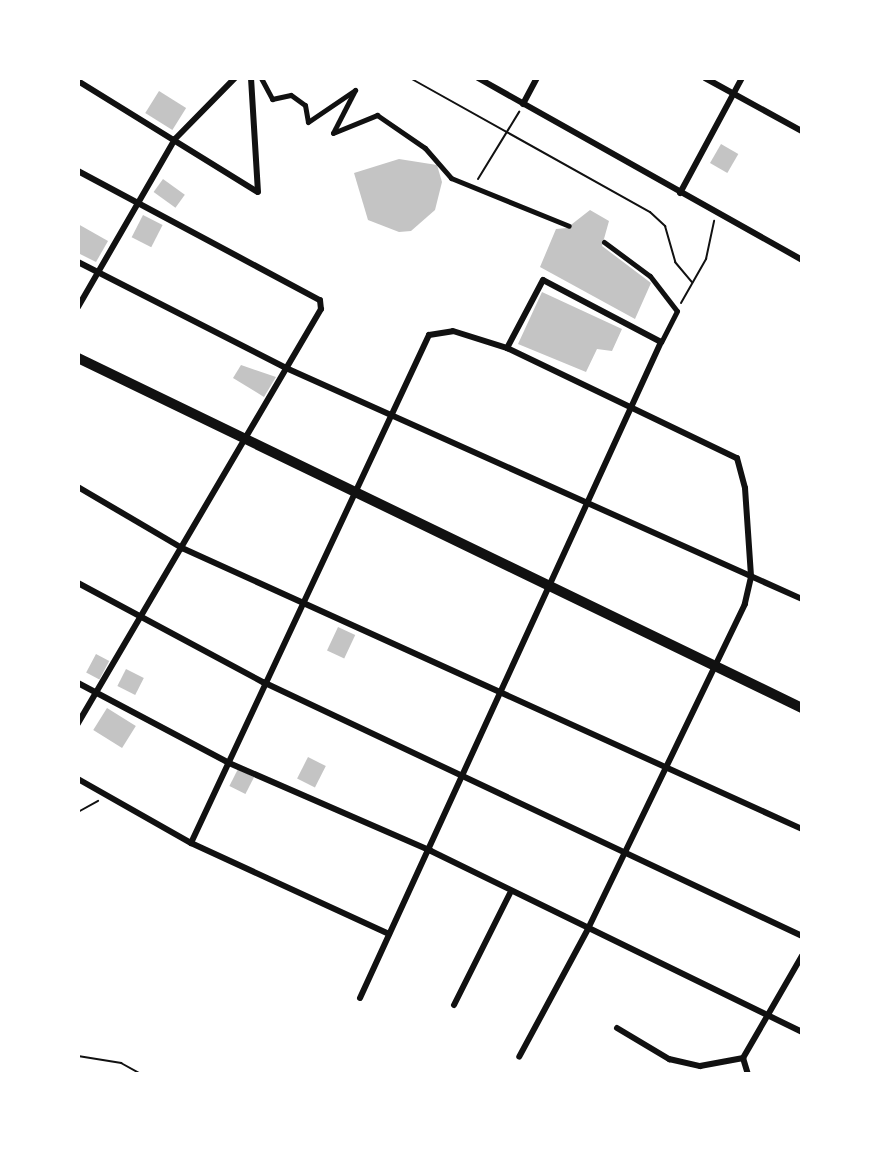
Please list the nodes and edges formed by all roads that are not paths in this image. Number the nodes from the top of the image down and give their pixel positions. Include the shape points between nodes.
1 (235, 78) edge
2 (251, 78) edge
3 (261, 78) edge
4 (478, 78) edge
5 (537, 78) edge
6 (705, 78) edge
7 (742, 78) edge
8 (78, 81) edge
9 (734, 93) junction
10 (523, 104) junction
11 (802, 131) edge
12 (175, 139) junction
13 (78, 171) edge
14 (680, 193) junction
15 (140, 204) junction
16 (569, 225) dead end
17 (604, 242) dead end
18 (802, 260) edge
19 (78, 262) edge
20 (98, 272) junction
21 (78, 307) edge
22 (661, 342) junction
23 (507, 348) junction
24 (78, 358) edge
25 (286, 368) junction
26 (630, 403) junction
27 (395, 413) junction
28 (242, 437) junction
29 (78, 488) edge
30 (357, 492) junction
31 (587, 500) junction
32 (182, 548) junction
33 (751, 577) junction
34 (78, 583) edge
35 (550, 586) junction
36 (802, 599) edge
37 (306, 604) junction
38 (137, 618) junction
39 (718, 667) junction
40 (263, 682) junction
41 (78, 683) edge
42 (501, 691) junction
43 (97, 694) junction
44 (802, 708) edge
45 (78, 724) edge
46 (229, 763) junction
47 (668, 765) junction
48 (461, 775) junction
49 (78, 779) edge
50 (802, 829) edge
51 (191, 843) junction
52 (431, 851) junction
53 (622, 851) junction
54 (510, 892) junction
55 (588, 929) junction
56 (388, 934) junction
57 (802, 936) edge
58 (802, 956) edge
59 (360, 998) dead end
60 (454, 1005) dead end
61 (768, 1016) junction
62 (617, 1028) dead end
63 (802, 1032) edge
64 (519, 1058) dead end
65 (743, 1058) junction
66 (748, 1074) edge

1 - 12 street
2 - 12 street via 258,192
3 - 16 street via 272,99 291,95 305,105 308,123 355,90 333,133 376,115 425,148 451,178
4 - 10 street
5 - 10 street
6 - 9 street
7 - 9 street
8 - 12 street
9 - 11 street
9 - 14 street
10 - 14 street
12 - 15 street
13 - 15 street
14 - 18 street
15 - 20 street
15 - 25 street via 320,300 321,314
17 - 22 street via 650,276 677,311
19 - 20 street
20 - 21 street
20 - 25 street
22 - 23 street via 543,280
22 - 26 street
23 - 26 street
23 - 27 street via 438,331 426,341
24 - 28 street
25 - 27 street
25 - 28 street
26 - 31 street
26 - 33 street via 737,458 745,488
27 - 30 street
27 - 31 street
28 - 30 street
28 - 32 street
29 - 32 street
30 - 35 street
30 - 37 street
31 - 33 street
31 - 35 street
32 - 37 street
32 - 38 street
33 - 36 street
33 - 39 street
34 - 38 street
35 - 39 street
35 - 42 street
37 - 40 street
37 - 42 street
38 - 40 street
38 - 43 street
39 - 44 street
39 - 47 street
40 - 46 street
40 - 48 street
41 - 43 street
42 - 47 street
42 - 48 street
43 - 45 street
43 - 46 street
46 - 51 street
46 - 52 street
47 - 50 street
47 - 53 street
48 - 52 street
48 - 53 street
49 - 51 street
51 - 56 street
52 - 54 street
52 - 56 street
53 - 55 street
53 - 57 street
54 - 55 street
54 - 60 street
55 - 61 street
55 - 64 street
56 - 59 street
58 - 61 street
61 - 63 street
61 - 65 street
62 - 65 street via 669,1059 700,1066
65 - 66 street

